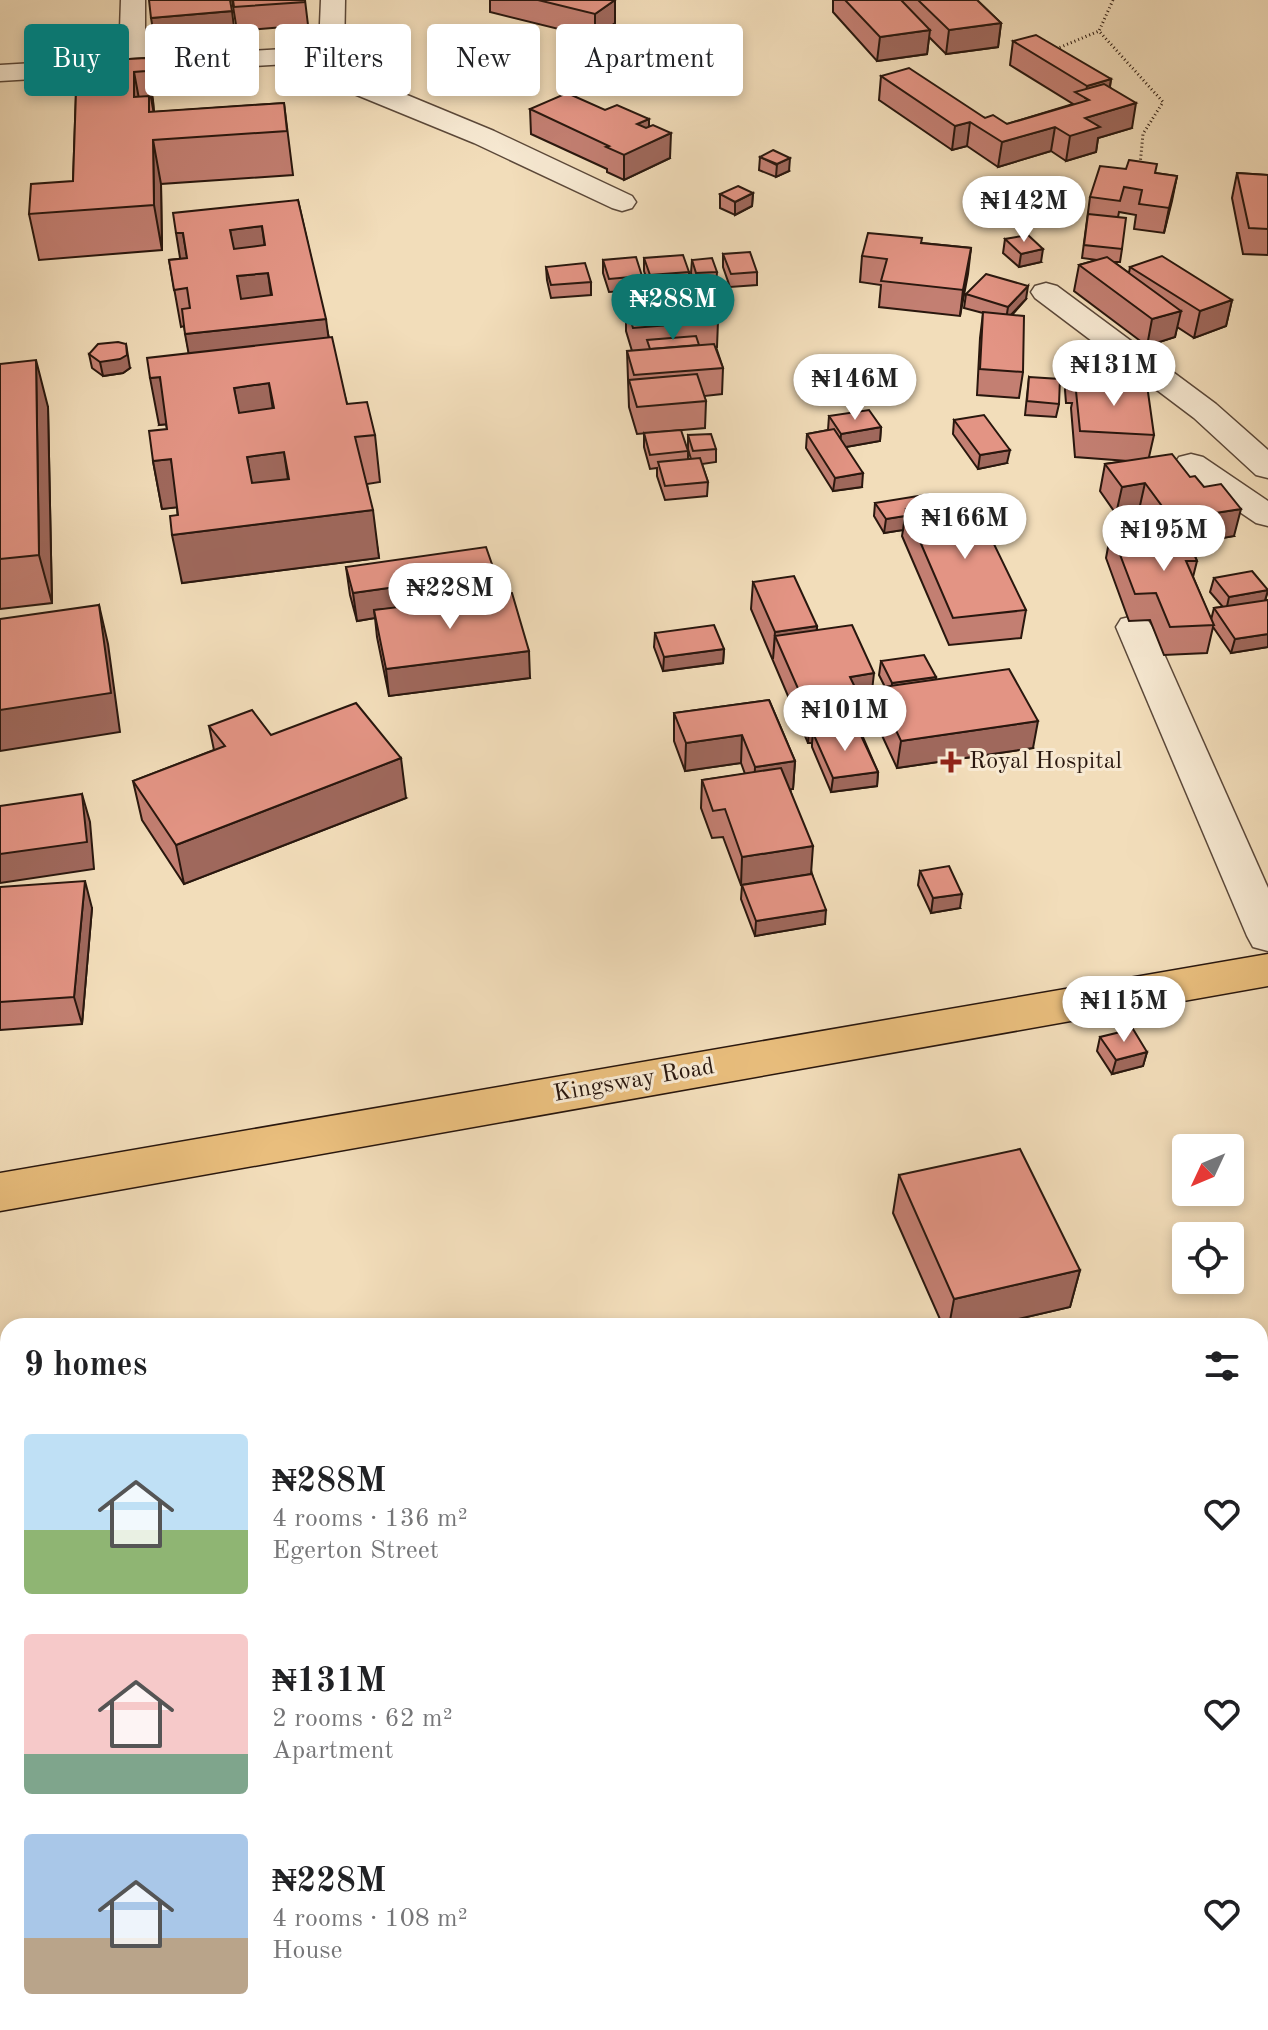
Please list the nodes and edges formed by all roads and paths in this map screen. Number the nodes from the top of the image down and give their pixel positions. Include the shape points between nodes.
1 (133, 0) edge
2 (333, 0) edge
3 (1113, 0) edge
4 (332, 24) edge
5 (1099, 31) junction
6 (1055, 49) edge
7 (275, 57) edge
8 (132, 66) junction
9 (0, 73) edge
10 (383, 96) edge
11 (1140, 164) edge
12 (622, 202) dead end
13 (1046, 292) dead end
14 (1191, 464) dead end
15 (1268, 468) edge
16 (1268, 516) edge
17 (1134, 627) dead end
18 (1268, 936) edge
19 (1268, 970) edge
20 (0, 1192) edge

1 - 8 street
2 - 4 street
3 - 5 path
5 - 6 path
5 - 11 path via 1163,102 1143,134
7 - 8 street
8 - 9 street
10 - 12 street
13 - 15 street via 1205,411
14 - 16 street
17 - 18 street
19 - 20 main road, Kingsway Road

